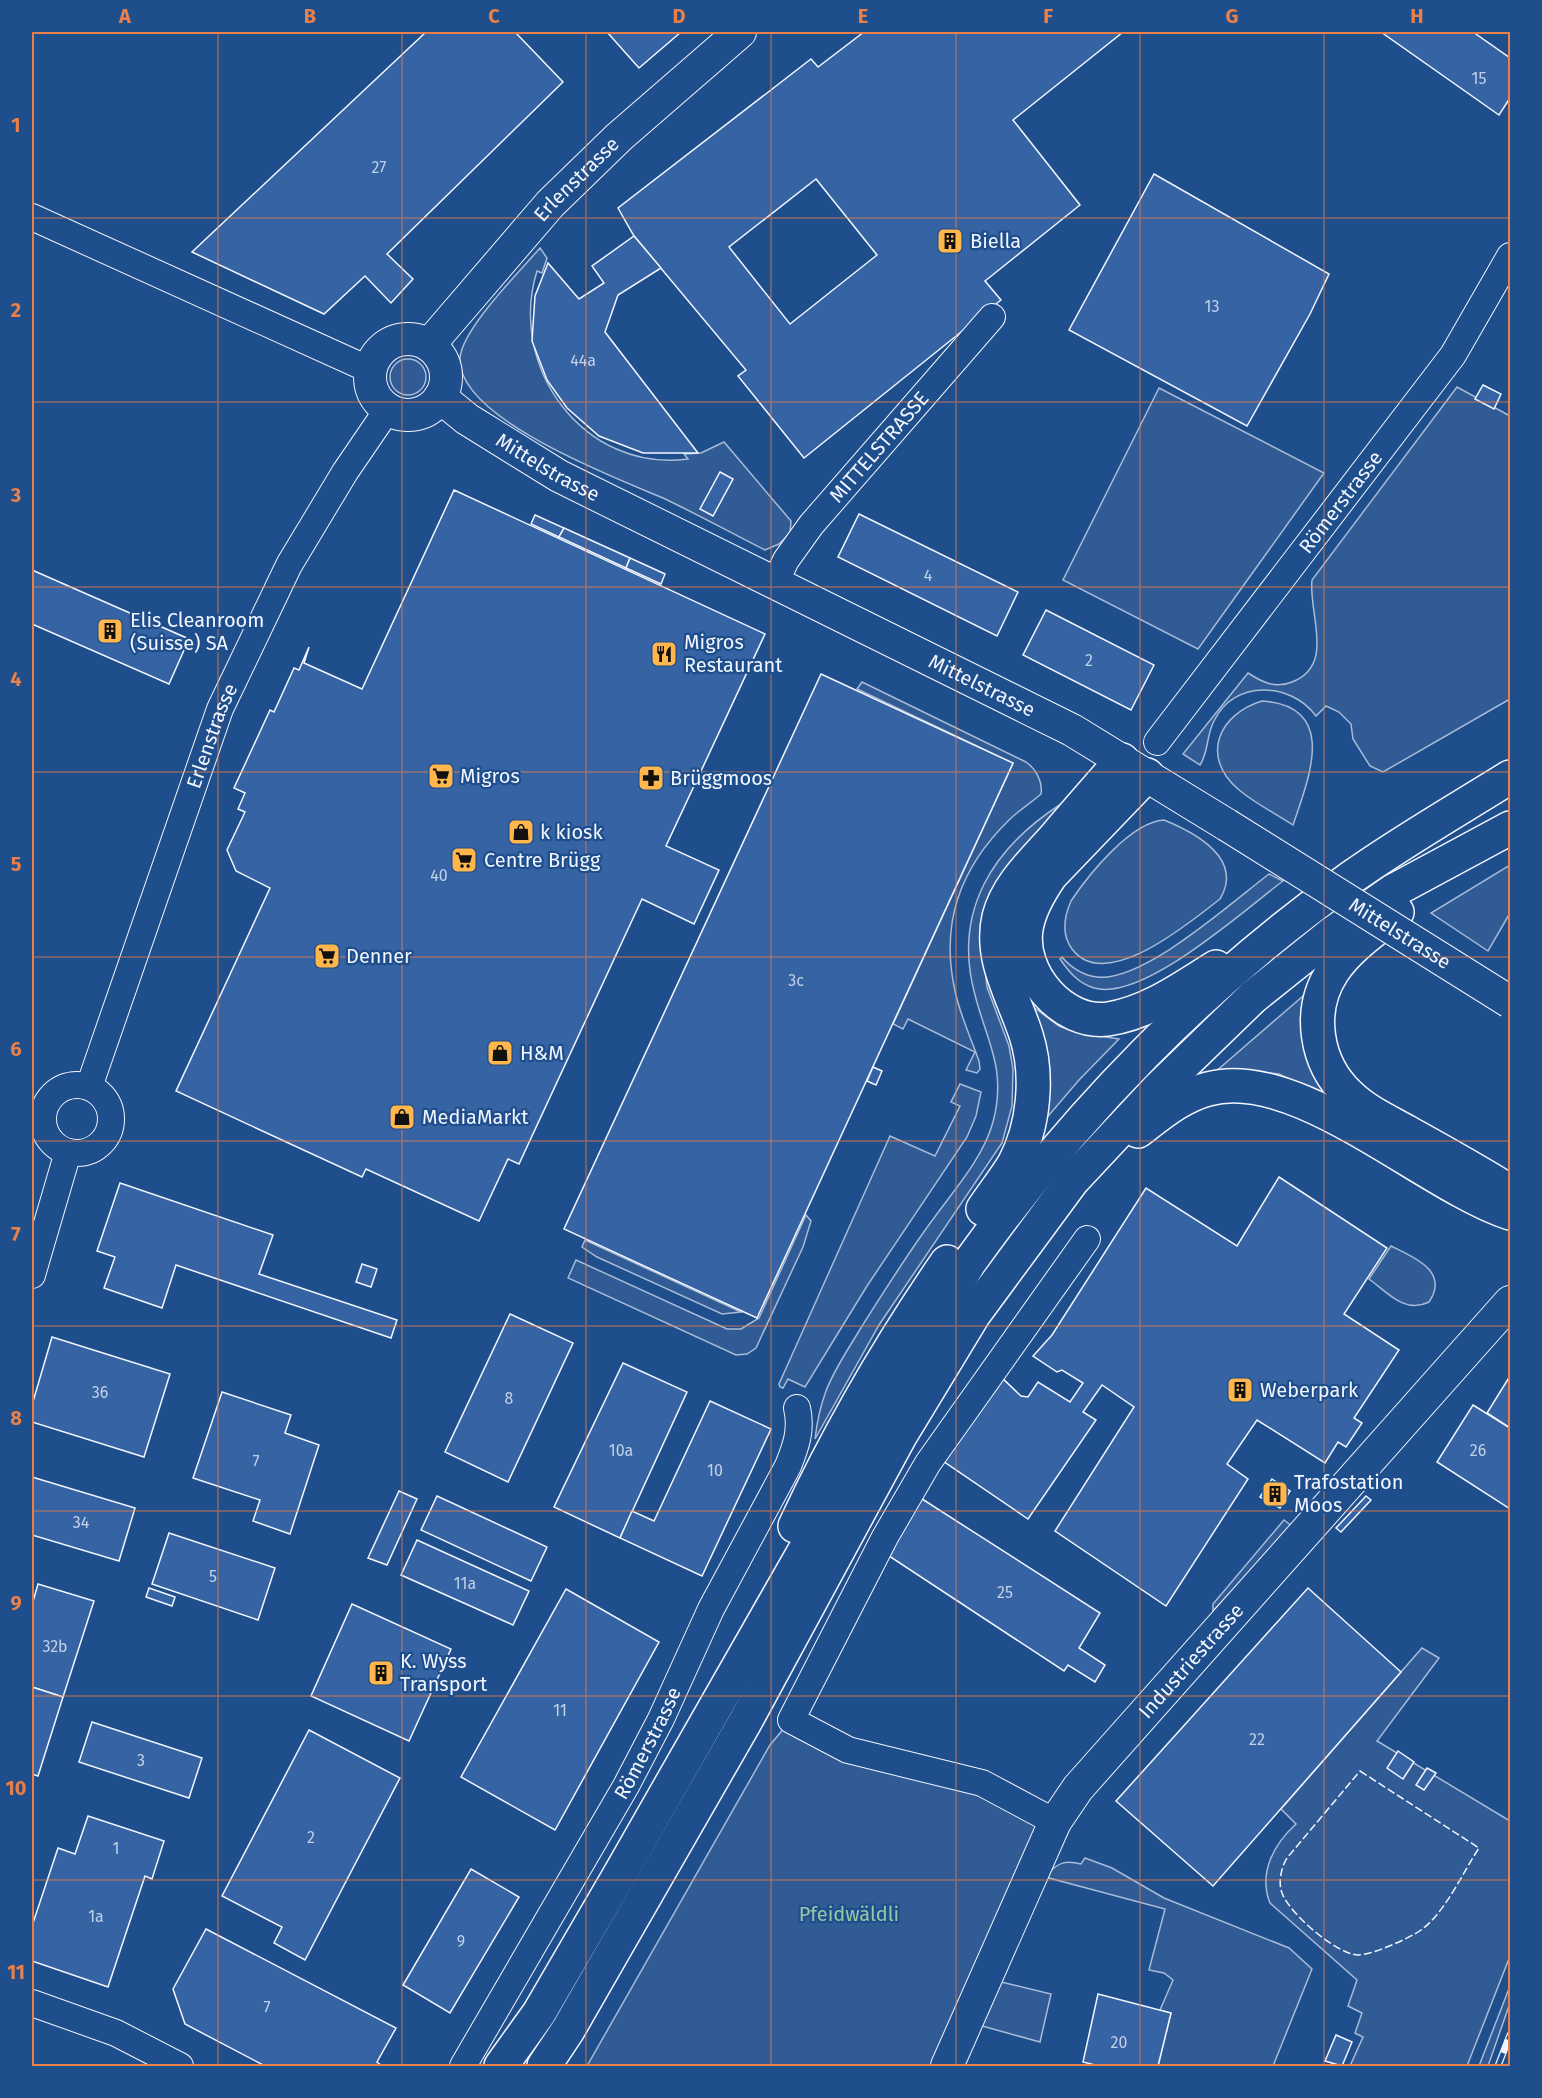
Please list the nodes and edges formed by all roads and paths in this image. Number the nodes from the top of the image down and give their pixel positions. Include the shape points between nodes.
1 (740, 32) edge
2 (32, 217) edge
3 (1510, 256) edge
4 (992, 317) dead end
5 (429, 345) junction
6 (370, 370) junction
7 (440, 397) junction
8 (388, 410) junction
9 (775, 583) junction
10 (1157, 742) dead end
11 (1134, 767) junction
12 (1510, 777) edge
13 (1510, 828) edge
14 (1060, 850) junction
15 (1441, 867) junction
16 (1304, 914) junction
17 (1510, 1002) edge
18 (89, 1087) junction
19 (68, 1152) junction
20 (1072, 1181) junction
21 (1510, 1192) edge
22 (1510, 1213) edge
23 (1087, 1239) dead end
24 (32, 1275) edge
25 (1510, 1302) edge
26 (797, 1408) dead end
27 (731, 1678) junction
28 (1055, 1821) junction
29 (32, 2003) edge
30 (180, 2067) edge
31 (463, 2067) edge
32 (501, 2067) edge
33 (544, 2067) edge
34 (947, 2067) edge

1 - 5 main road, Erlenstrasse via 558,195
2 - 6 street
3 - 10 street, Römerstrasse via 1453,355
4 - 9 street, MITTELSTRASSE via 811,525
5 - 6 main road via 418,340 393,341 378,353
5 - 7 main road via 445,369
6 - 8 main road via 372,390
7 - 8 main road via 417,414
7 - 9 main road, Mittelstrasse via 475,424 559,476
8 - 18 street, Erlenstrasse via 289,565 220,709
9 - 11 main road, Mittelstrasse via 1072,730
11 - 14 highway
11 - 17 main road, Mittelstrasse, bridge
12 - 16 highway via 1401,844
13 - 15 highway
14 - 16 highway via 1026,929 1027,955 1034,976 1045,991 1059,1004 1092,1018 1125,1016 1162,1000
14 - 27 highway via 1012,889 996,935 999,959 1026,1036 1033,1069 1033,1097 1022,1146 869,1383 816,1481
15 - 20 highway via 1393,891 1253,997 1159,1088
15 - 21 highway via 1333,971 1321,995 1318,1014 1321,1051 1335,1080 1365,1109
16 - 27 highway via 1234,970 1140,1059 1074,1128 1000,1218 969,1263
18 - 19 street via 105,1100 109,1130 88,1151
18 - 19 street via 67,1087 49,1099 45,1109 43,1120 50,1140
19 - 24 street
20 - 22 highway via 1169,1108 1208,1088 1233,1085 1277,1092 1308,1103
20 - 33 highway via 974,1314 900,1436 745,1722
23 - 28 street via 927,1463 791,1720 848,1750 982,1783
25 - 28 main road, Industriestrasse via 1134,1724 1078,1788
26 - 31 street, Römerstrasse via 798,1442 788,1466 711,1609 661,1719
27 - 32 highway via 539,2013
28 - 34 main road, Industriestrasse
29 - 30 street via 117,2033

